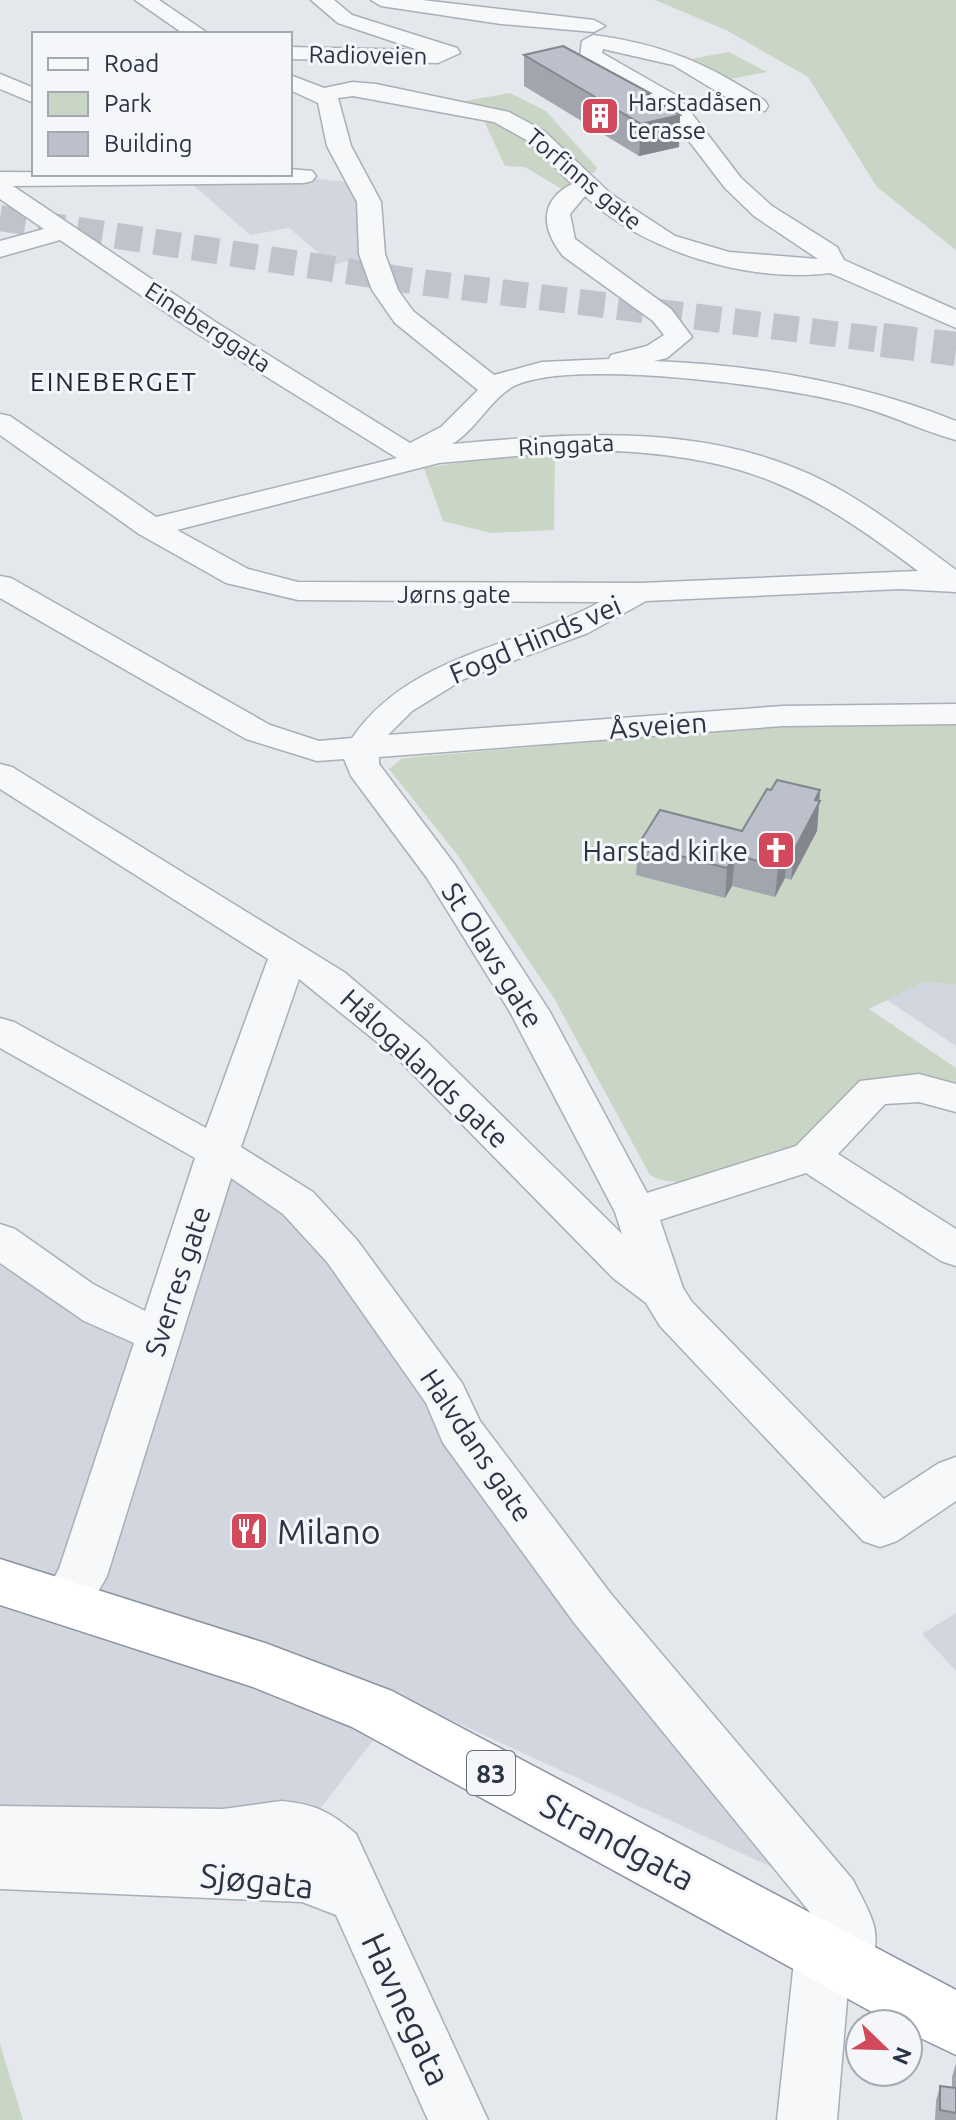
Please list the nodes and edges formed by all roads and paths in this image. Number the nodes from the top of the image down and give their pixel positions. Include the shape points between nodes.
1 (145, 0) edge
2 (321, 0) edge
3 (381, 0) edge
4 (576, 2) dead end
5 (195, 32) edge
6 (594, 34) junction
7 (292, 53) edge
8 (0, 81) edge
9 (292, 83) edge
10 (32, 95) edge
11 (322, 95) junction
12 (757, 106) dead end
13 (304, 176) dead end
14 (0, 179) edge
15 (587, 186) junction
16 (0, 188) edge
17 (65, 231) junction
18 (0, 249) edge
19 (833, 265) junction
20 (956, 320) edge
21 (593, 367) junction
22 (493, 388) junction
23 (0, 422) edge
24 (956, 431) edge
25 (418, 455) junction
26 (150, 528) junction
27 (954, 583) edge
28 (0, 585) edge
29 (641, 592) junction
30 (956, 714) edge
31 (361, 750) junction
32 (0, 774) edge
33 (288, 956) junction
34 (0, 1031) edge
35 (956, 1098) edge
36 (218, 1153) junction
37 (811, 1156) junction
38 (636, 1212) junction
39 (0, 1240) edge
40 (956, 1250) edge
41 (662, 1291) junction
42 (160, 1333) junction
43 (956, 1476) edge
44 (0, 1582) edge
45 (65, 1603) junction
46 (0, 1830) edge
47 (0, 1864) edge
48 (356, 1897) junction
49 (834, 1958) junction
50 (956, 2024) edge
51 (458, 2120) edge
52 (807, 2120) edge

1 - 5 street
2 - 7 street, Radioveien via 345,19 449,53
3 - 6 street, Radioveien
4 - 6 street via 594,16
6 - 12 street, Radioveien via 683,59
6 - 19 street via 591,56 671,102 740,189 763,211 828,252
8 - 10 street
9 - 11 street, Torfinns gate
11 - 15 street, Torfinns gate via 376,91 501,117 536,136
11 - 22 street via 329,101 339,146 369,202 372,254 385,290 411,324
13 - 14 street
15 - 19 street, Torfinns gate via 635,224 685,248 750,261 811,268
15 - 21 street via 560,204 560,238 662,315 679,337 657,352
16 - 17 street, Eineberggata
17 - 18 street
17 - 25 street, Eineberggata via 218,335 393,445
19 - 20 street
21 - 22 street via 542,370
21 - 24 street via 822,389 907,411
22 - 25 street via 451,433
23 - 26 street, Jørns gate
25 - 26 street, Ringgata via 398,467
25 - 27 street, Ringgata via 586,441 732,459 811,486
26 - 29 street, Jørns gate via 237,576 298,591
27 - 29 street, Jørns gate via 723,585
28 - 31 street via 258,732 308,750
29 - 31 street, Fogd Hinds vei via 569,629 458,668 382,718
30 - 31 street, Åsveien via 723,720
31 - 38 street, St Olavs gate via 368,776 496,952
32 - 33 street, Hålogalands gate
33 - 36 street, Sverres gate
33 - 41 street, Hålogalands gate via 330,981 412,1050 628,1267
34 - 36 street, Halvdans gate
35 - 37 street via 919,1088 874,1091
36 - 42 street, Sverres gate
36 - 49 street, Halvdans gate via 298,1203 342,1251 446,1396 460,1430 593,1609 833,1898 850,1932
37 - 38 street
37 - 40 street
38 - 41 street, Hålogalands gate
39 - 42 street via 138,1331
41 - 43 street, Hålogalands gate via 676,1314 880,1527
42 - 45 street, Sverres gate via 82,1576
44 - 45 highway, Strandgata / 83
45 - 49 highway, Strandgata / 83 via 265,1667 372,1709
46 - 48 street, Sjøgata via 223,1834 281,1825 310,1828 337,1852
47 - 48 street, Sjøgata via 302,1877
48 - 51 street, Havnegata
49 - 50 highway, Strandgata / 83
49 - 52 street, Halvdans gate

